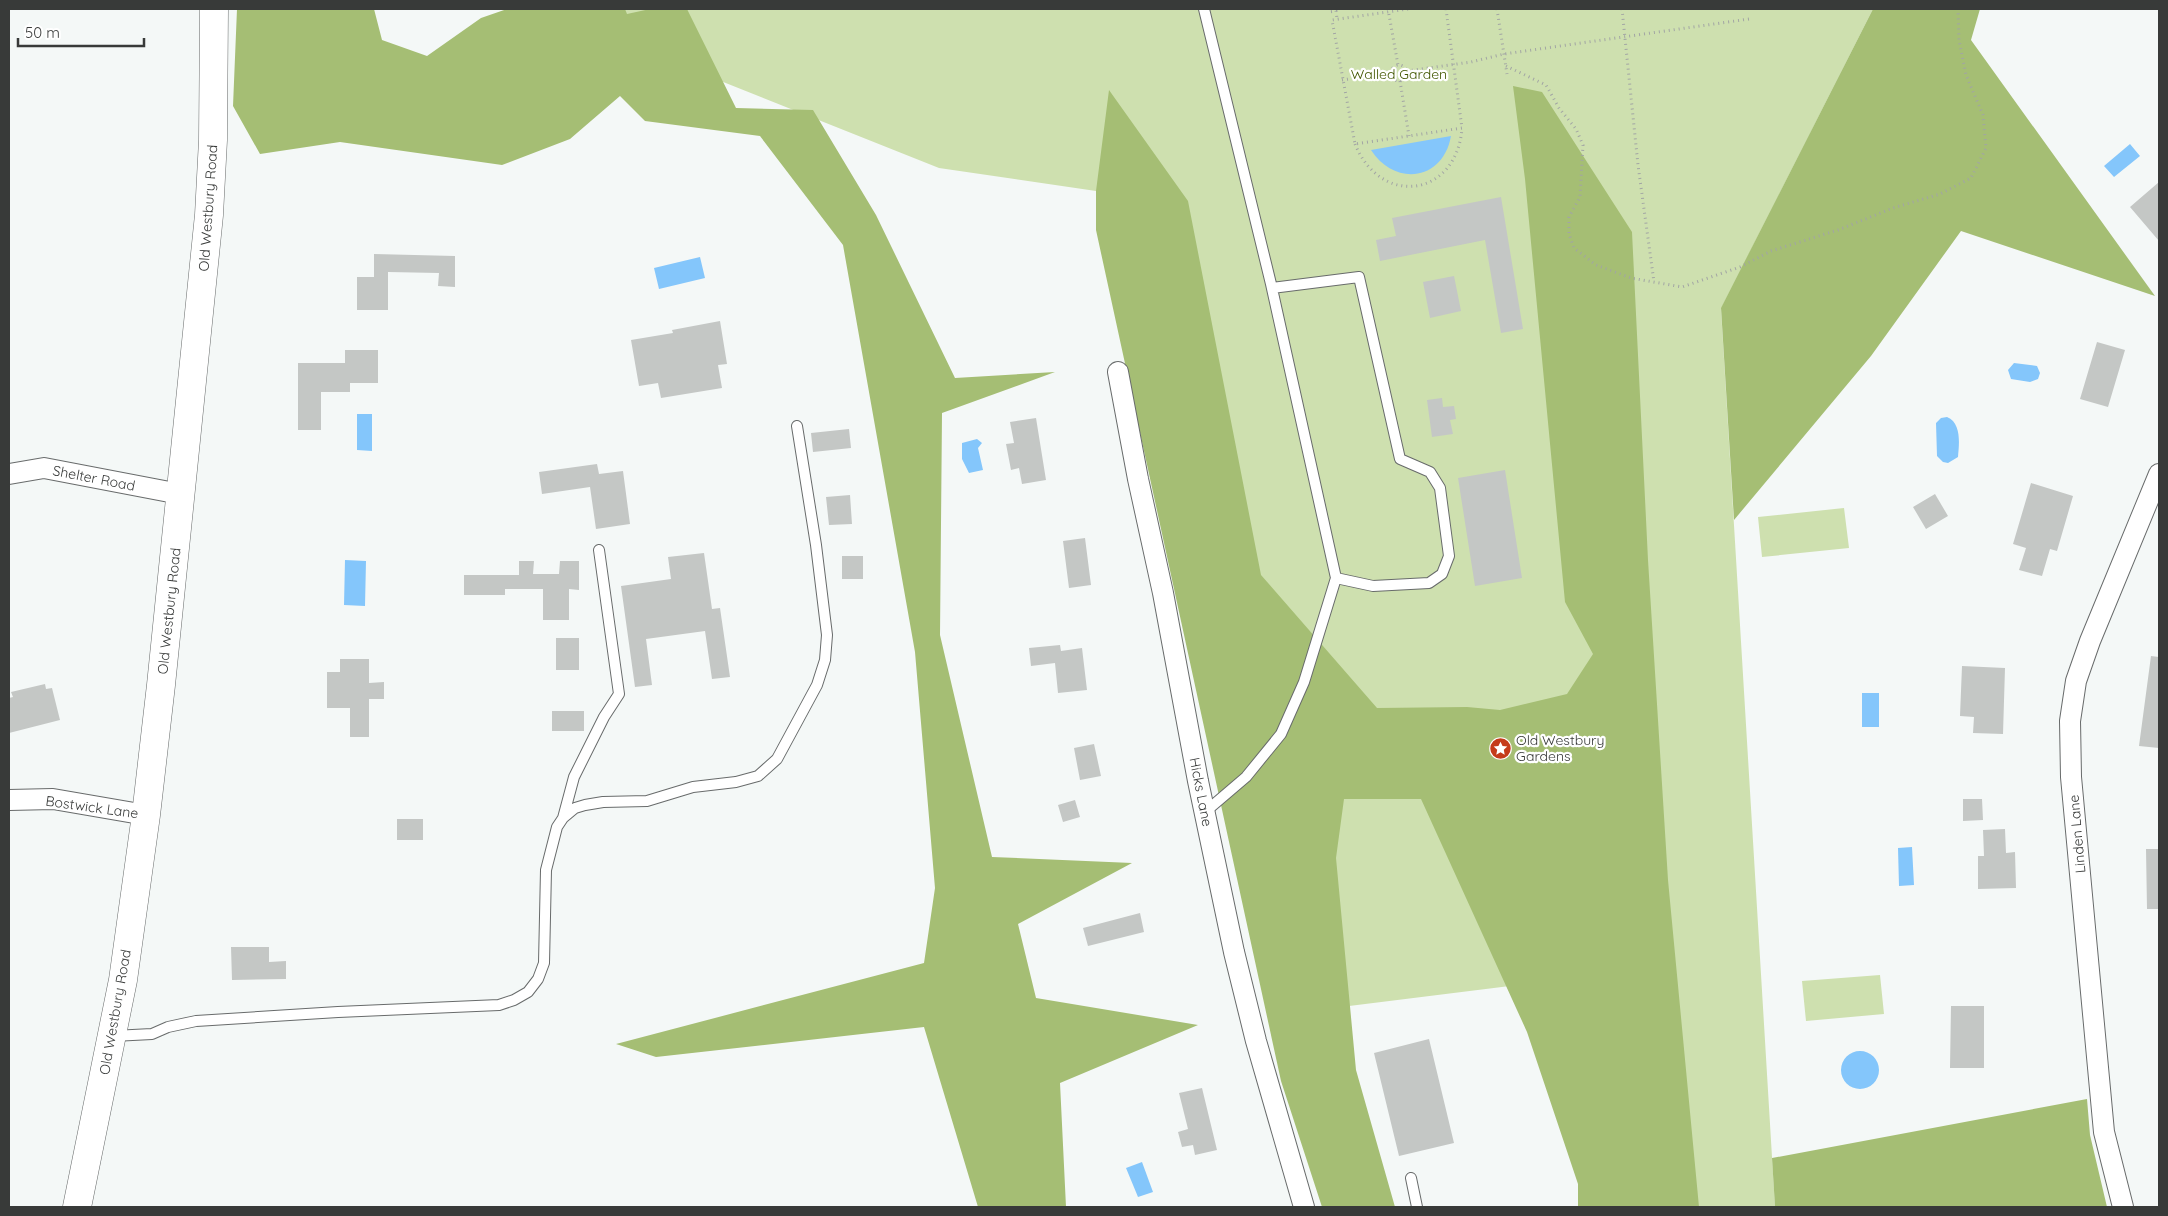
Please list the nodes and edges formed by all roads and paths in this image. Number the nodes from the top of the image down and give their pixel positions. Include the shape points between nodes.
1 (214, 9) edge
2 (1204, 9) edge
3 (1329, 9) edge
4 (1408, 9) edge
5 (1446, 9) edge
6 (1497, 9) edge
7 (1622, 9) edge
8 (1958, 9) edge
9 (1389, 10) edge
10 (1337, 19) junction
11 (1749, 19) dead end
12 (1625, 36) junction
13 (1504, 54) junction
14 (1454, 64) junction
15 (1398, 65) junction
16 (1506, 66) junction
17 (1407, 71) junction
18 (1391, 73) junction
19 (1507, 74) dead end
20 (1342, 80) junction
21 (1400, 81) junction
22 (1462, 128) junction
23 (1409, 136) junction
24 (1355, 144) junction
25 (1654, 282) junction
26 (1272, 288) junction
27 (1118, 372) dead end
28 (798, 426) dead end
29 (9, 474) edge
30 (2159, 474) edge
31 (180, 494) junction
32 (599, 550) dead end
33 (1336, 578) junction
34 (9, 800) edge
35 (1205, 812) junction
36 (146, 815) junction
37 (563, 818) junction
38 (112, 1036) junction
39 (1411, 1178) dead end
40 (77, 1207) edge
41 (1304, 1207) edge
42 (1417, 1207) edge
43 (2123, 1207) edge

1 - 31 street, Old Westbury Road via 209,215
2 - 26 lane
3 - 10 path via 1329,12 1336,11
4 - 9 path
5 - 14 path
6 - 13 path
7 - 12 path
8 - 25 path via 1959,40 1966,75 1983,115 1986,148 1971,178 1940,194 1771,251 1740,267 1682,287
9 - 10 path
9 - 15 path
10 - 20 path via 1332,20
11 - 12 path
12 - 13 path
12 - 25 path
13 - 14 path
13 - 16 path
14 - 17 path
14 - 22 path
15 - 17 path
15 - 18 path via 1392,68
16 - 19 path
16 - 25 path via 1546,85 1583,144 1580,197 1569,217 1574,248 1596,265 1631,278
17 - 21 path
18 - 20 path
18 - 21 path via 1395,80
20 - 24 path
21 - 23 path
22 - 23 path
22 - 24 path via 1461,144 1453,162 1438,177 1417,185 1405,186 1382,180 1361,159
23 - 24 path
26 - 33 lane
26 - 33 lane via 1359,277 1400,459 1430,472 1440,488 1449,556 1442,574 1429,582 1373,586
27 - 35 street, Hicks Lane
28 - 37 lane via 827,635 825,660 817,684 777,759 758,776 693,787 646,801 585,805 575,808
29 - 31 street, Shelter Road via 44,468
30 - 43 street, Linden Lane via 2090,641 2076,681 2070,721 2071,777 2104,1132
31 - 36 street, Old Westbury Road
32 - 37 lane via 619,694 574,777
33 - 35 lane via 1304,682 1281,734 1246,777
34 - 36 street, Bostwick Lane via 53,799
35 - 41 street, Hicks Lane via 1256,1040
36 - 38 street, Old Westbury Road
37 - 38 lane via 557,827 546,870 544,963 528,992 514,1000 499,1005 196,1021 152,1034
38 - 40 street, Old Westbury Road
39 - 42 lane

